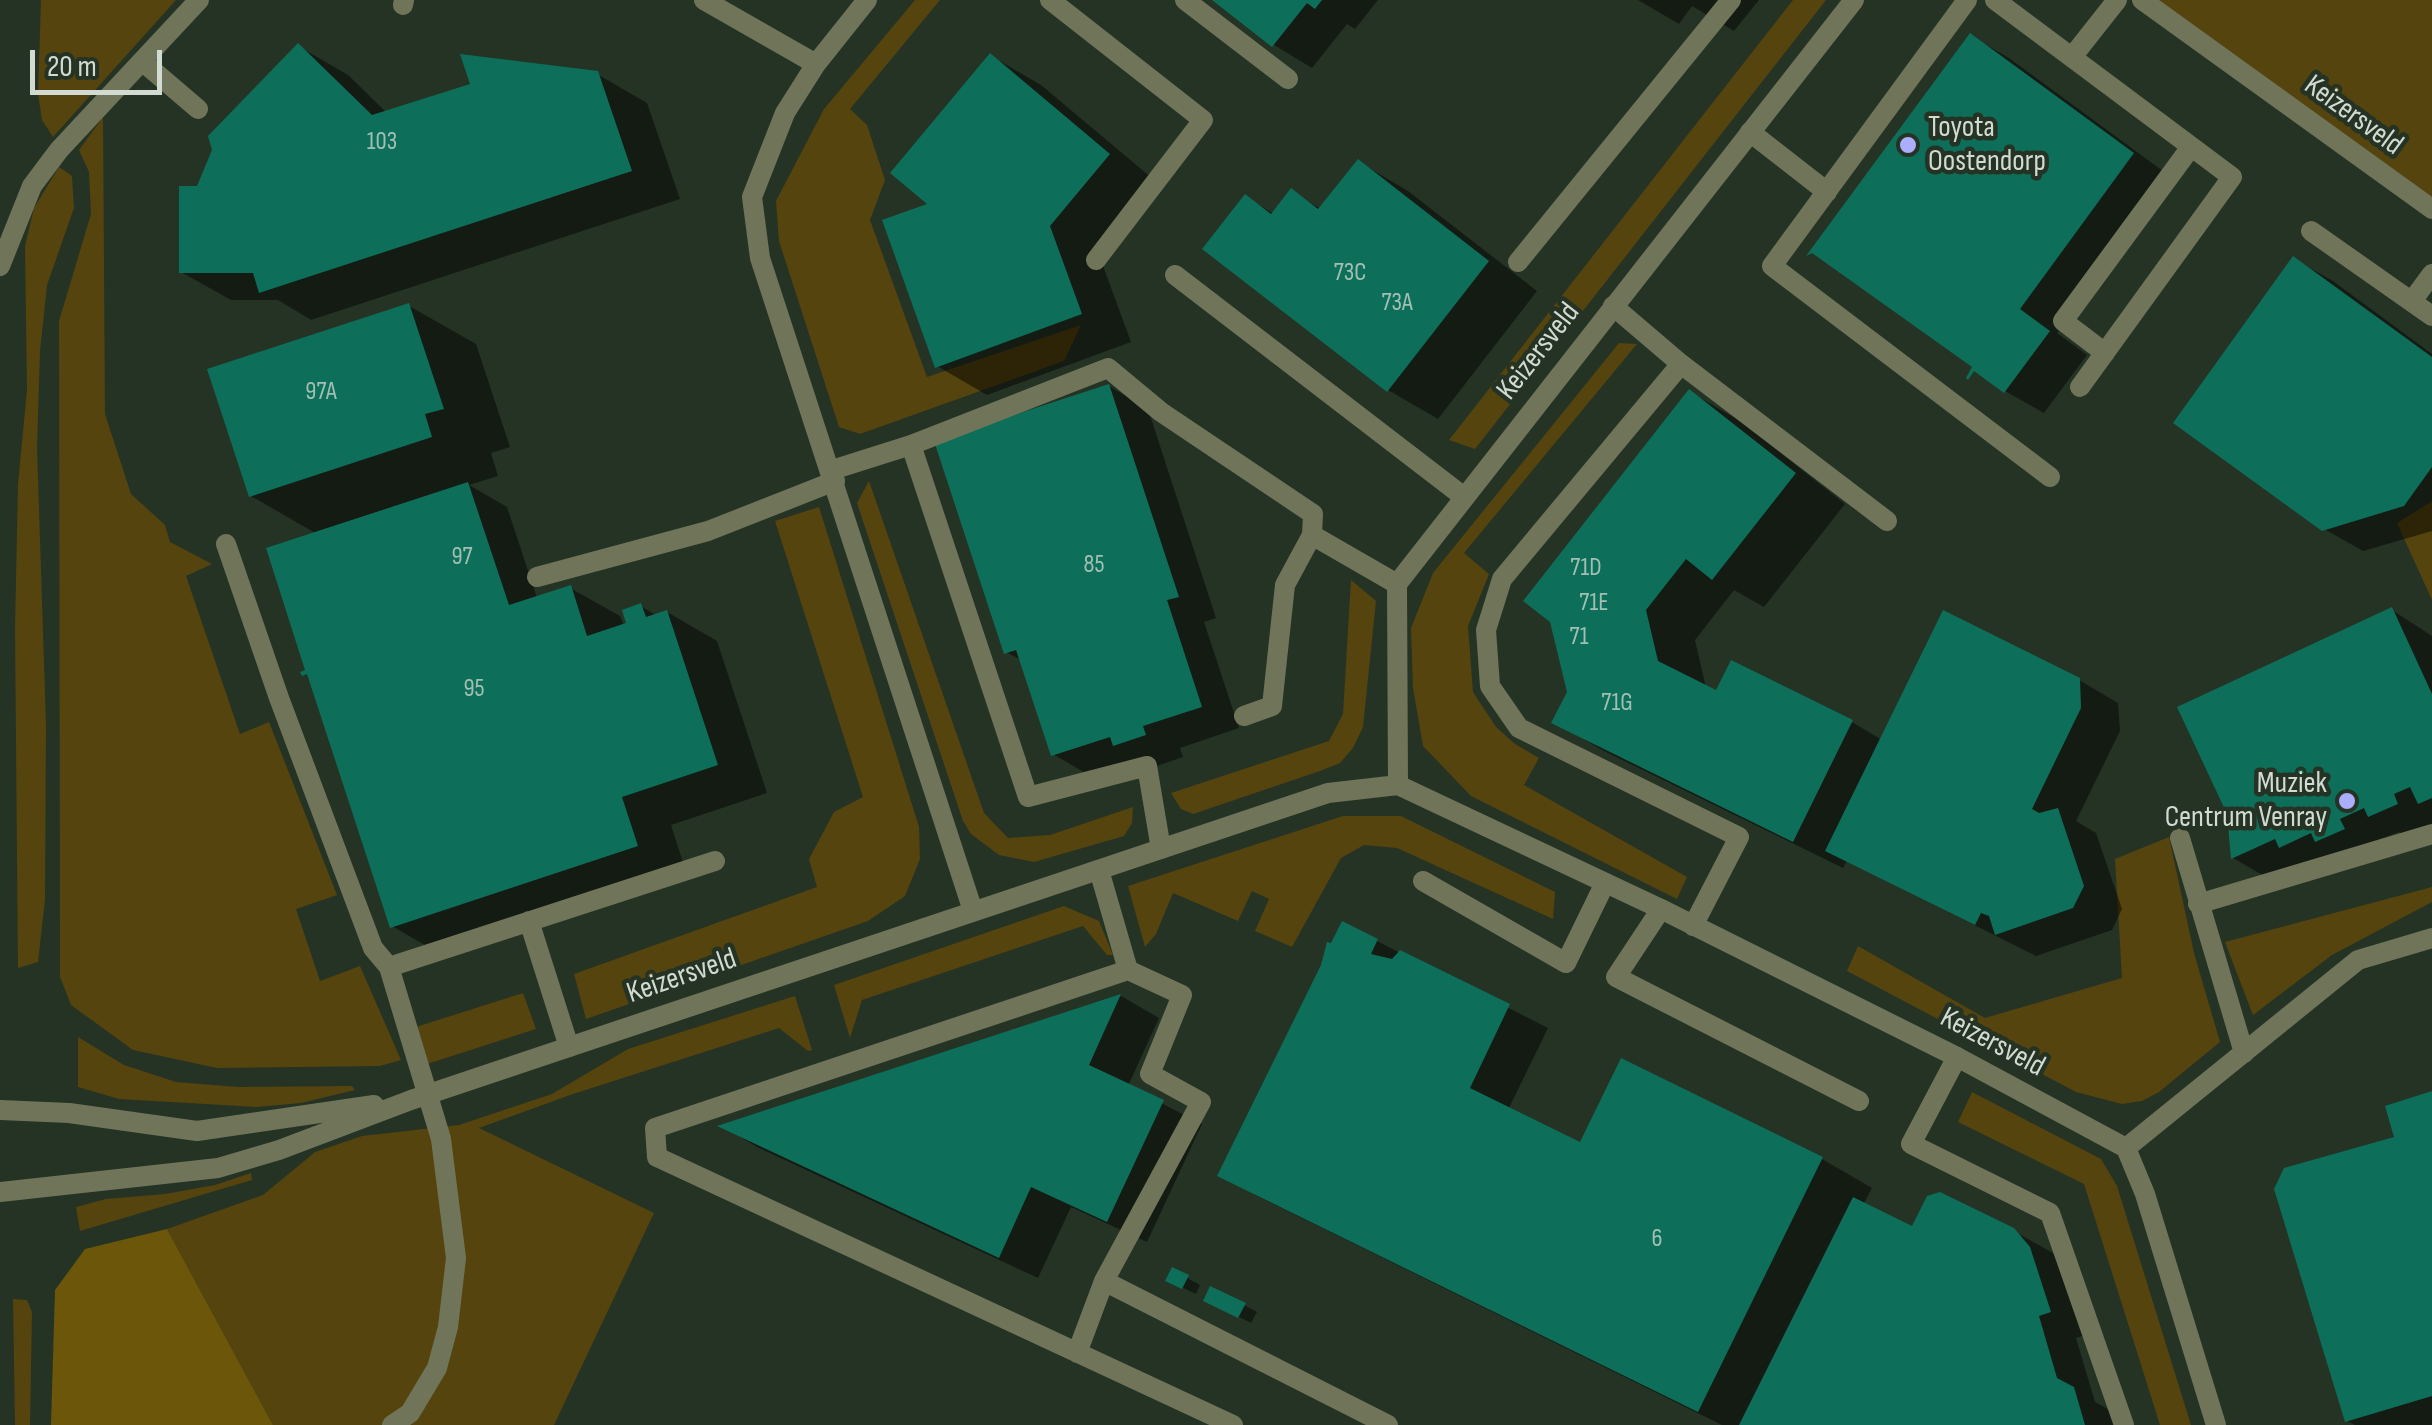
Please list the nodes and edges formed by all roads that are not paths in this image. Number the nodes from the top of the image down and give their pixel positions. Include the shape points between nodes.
1 (199, 0) edge
2 (704, 0) edge
3 (867, 0) edge
4 (1050, 0) edge
5 (1185, 0) edge
6 (1731, 0) edge
7 (1854, 0) edge
8 (1967, 0) edge
9 (1995, 0) edge
10 (2117, 0) edge
11 (2142, 0) edge
12 (2072, 58) junction
13 (143, 62) junction
14 (816, 64) junction
15 (1288, 79) dead end
16 (198, 108) dead end
17 (1750, 132) junction
18 (2191, 147) junction
19 (1827, 192) junction
20 (2432, 210) edge
21 (2311, 230) dead end
22 (1096, 260) dead end
23 (1518, 262) dead end
24 (0, 266) edge
25 (2432, 274) edge
26 (1175, 275) dead end
27 (2412, 302) junction
28 (1613, 306) junction
29 (2432, 316) edge
30 (2105, 353) junction
31 (1681, 364) junction
32 (2080, 387) dead end
33 (911, 444) junction
34 (833, 476) junction
35 (2050, 477) dead end
36 (1464, 496) junction
37 (1887, 521) dead end
38 (1312, 535) junction
39 (226, 544) dead end
40 (537, 577) dead end
41 (1397, 584) junction
42 (1244, 716) dead end
43 (1398, 785) junction
44 (2432, 834) edge
45 (2180, 838) dead end
46 (1161, 849) junction
47 (715, 861) dead end
48 (1100, 870) junction
49 (1423, 882) dead end
50 (1604, 883) junction
51 (2198, 904) junction
52 (1661, 908) junction
53 (973, 911) junction
54 (529, 921) junction
55 (1693, 926) junction
56 (2432, 938) edge
57 (389, 967) junction
58 (1128, 970) junction
59 (568, 1046) junction
60 (2244, 1053) junction
61 (1957, 1058) junction
62 (418, 1097) junction
63 (1859, 1101) dead end
64 (0, 1110) edge
65 (2126, 1148) junction
66 (0, 1192) edge
67 (1104, 1281) junction
68 (1077, 1353) junction
69 (392, 1425) edge
70 (1233, 1425) edge
71 (1388, 1425) edge
72 (2124, 1425) edge
73 (2216, 1425) edge

1 - 13 street
2 - 14 street
3 - 14 street
4 - 22 street via 1203,120
5 - 15 street
6 - 23 street
7 - 17 street, Keizersveld
8 - 19 street
9 - 12 street
10 - 12 street
11 - 20 street, Keizersveld
12 - 18 street
13 - 16 street
13 - 24 street via 32,186
14 - 34 street via 785,113 752,197 760,258
17 - 19 street
17 - 28 street, Keizersveld
18 - 30 street via 2064,320
18 - 30 street via 2232,177
19 - 35 street via 1772,266
21 - 27 street
25 - 27 street
26 - 36 street
27 - 29 street
28 - 31 street
28 - 36 street, Keizersveld
30 - 32 street
31 - 37 street
31 - 55 street via 1502,579 1486,630 1490,686 1518,728 1740,837
33 - 34 street
33 - 38 street via 1108,368 1161,412 1313,514
33 - 46 street via 1028,796 1146,766
34 - 40 street via 708,530
34 - 53 street
36 - 41 street, Keizersveld
38 - 41 street
38 - 42 street via 1285,585 1272,706
39 - 57 street via 373,948
41 - 43 street
43 - 46 street, Keizersveld via 1328,793
43 - 50 street, Keizersveld
44 - 51 street
45 - 51 street
46 - 48 street, Keizersveld
47 - 54 street
48 - 53 street, Keizersveld
48 - 58 street
49 - 50 street via 1566,963
50 - 52 street, Keizersveld
51 - 60 street
52 - 55 street, Keizersveld
52 - 63 street via 1616,977
53 - 59 street, Keizersveld
54 - 57 street
54 - 59 street
55 - 61 street, Keizersveld
56 - 60 street via 2358,960
57 - 62 street
58 - 67 street via 1182,995 1150,1074 1201,1102
58 - 68 street via 655,1128 657,1157
59 - 62 street, Keizersveld
60 - 65 street
61 - 65 street, Keizersveld
61 - 72 street via 1911,1144 2050,1212
62 - 64 street, Keizersveld via 197,1131
62 - 66 street, Keizersveld via 218,1168
62 - 69 street via 441,1140 456,1258 437,1368 410,1413
65 - 73 street
67 - 68 street
67 - 71 street
68 - 70 street

